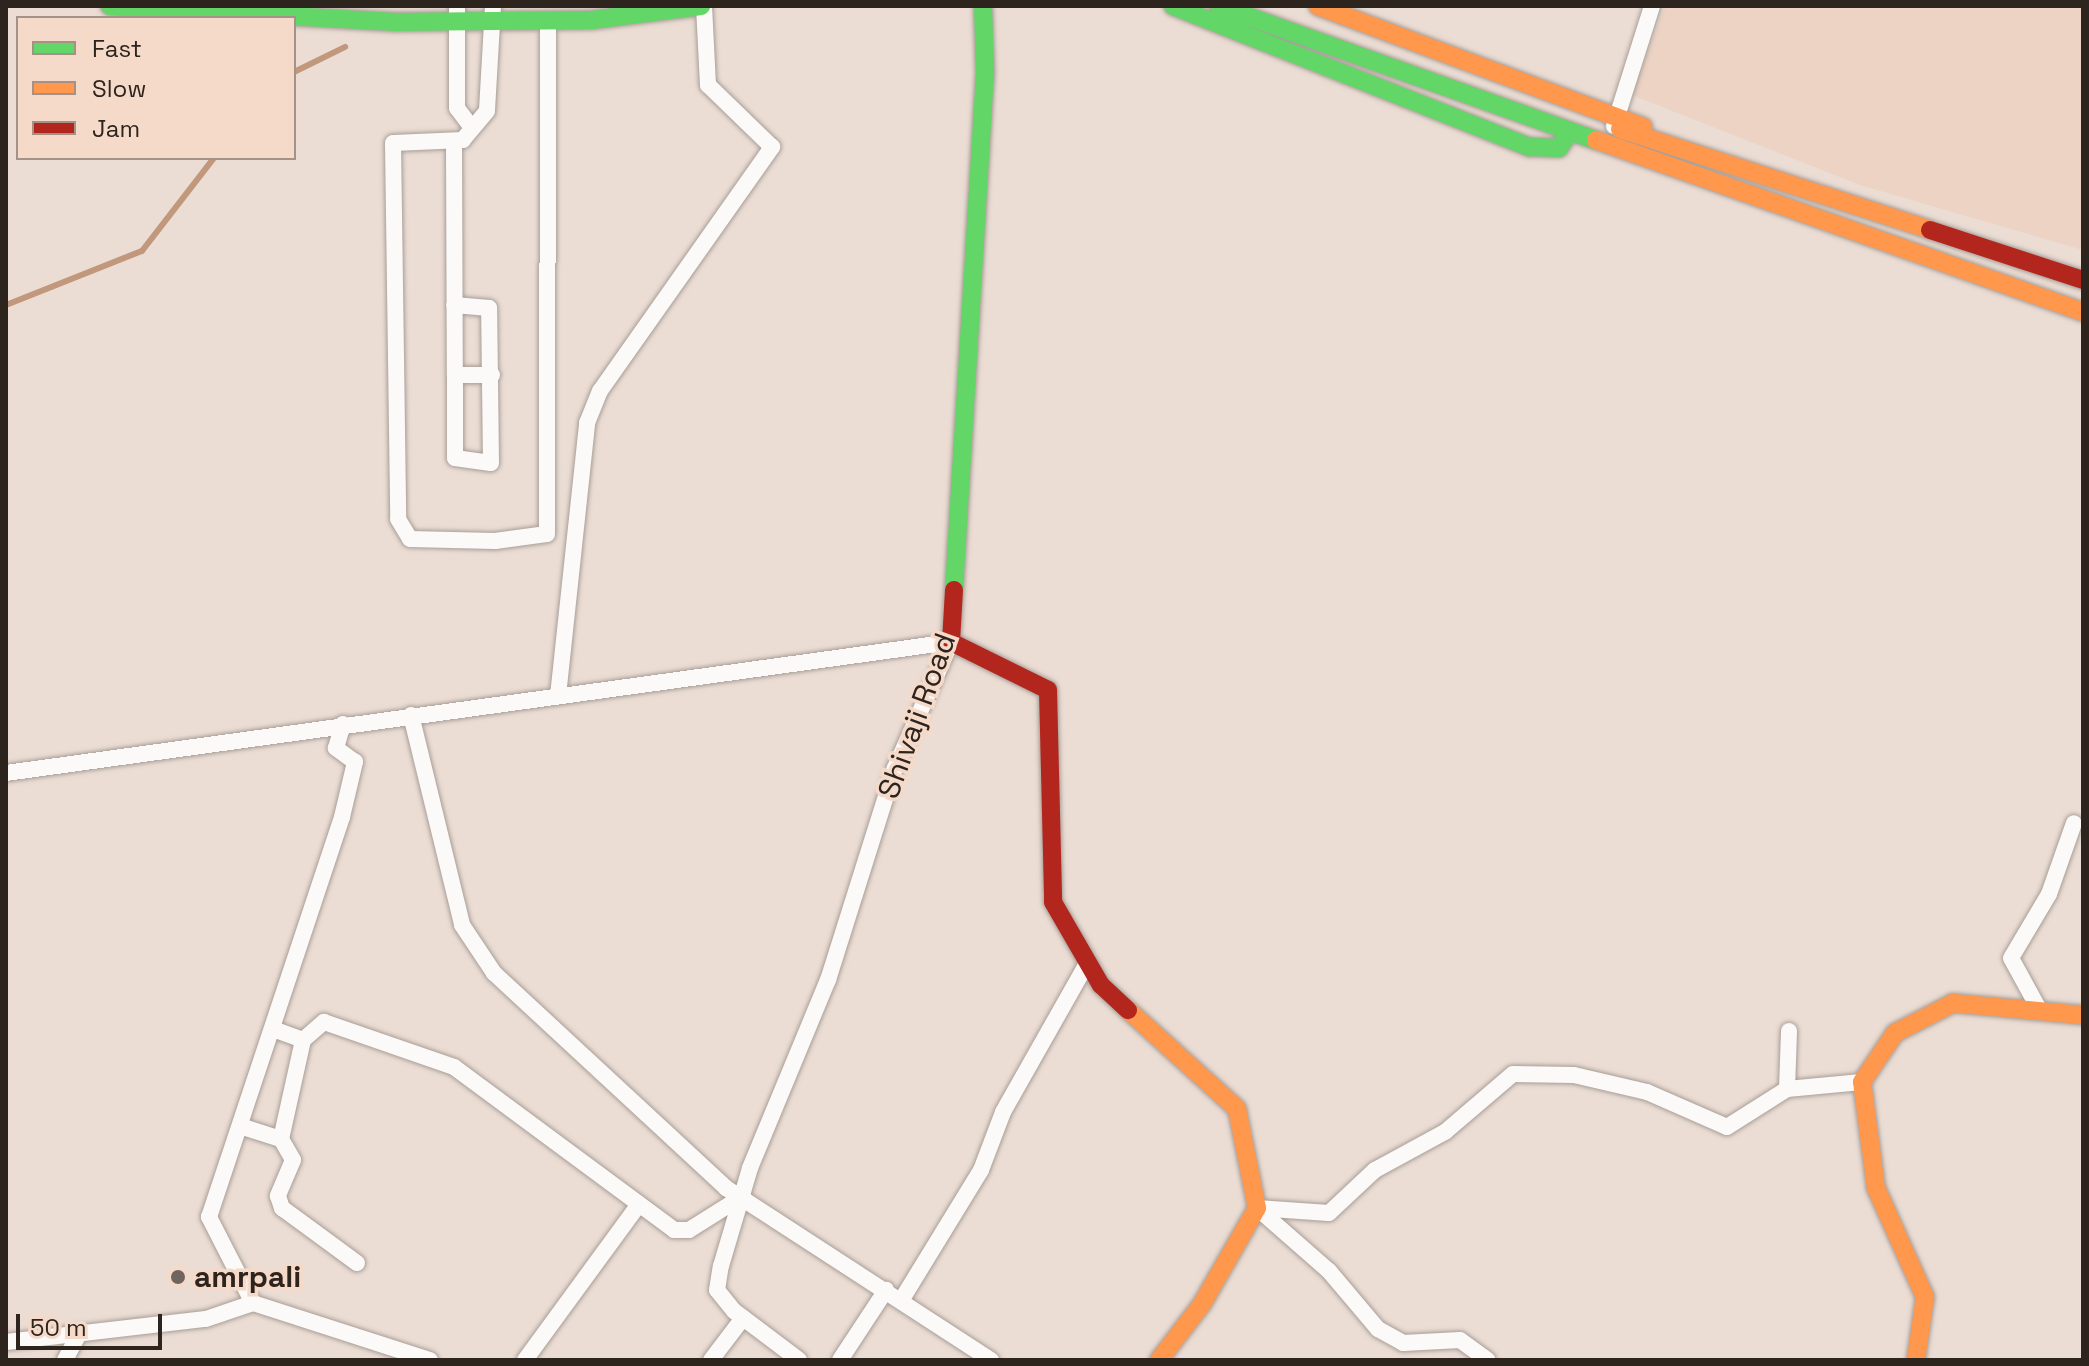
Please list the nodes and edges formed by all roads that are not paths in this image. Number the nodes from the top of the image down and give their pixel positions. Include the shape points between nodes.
1 (110, 6) edge
2 (702, 6) edge
3 (983, 6) edge
4 (1173, 6) edge
5 (1219, 6) edge
6 (1271, 6) edge
7 (1318, 6) edge
8 (1652, 6) edge
9 (324, 12) edge
10 (378, 14) edge
11 (457, 14) edge
12 (493, 14) edge
13 (548, 21) junction
14 (1504, 99) junction
15 (1615, 122) junction
16 (472, 128) junction
17 (1570, 131) junction
18 (454, 141) junction
19 (1935, 228) junction
20 (1927, 256) junction
21 (2083, 280) edge
22 (454, 305) junction
23 (2083, 312) edge
24 (455, 375) junction
25 (492, 375) junction
26 (951, 642) junction
27 (558, 696) junction
28 (411, 715) junction
29 (343, 724) junction
30 (6, 773) edge
31 (2074, 823) dead end
32 (1088, 962) junction
33 (2040, 1011) junction
34 (2083, 1015) edge
35 (273, 1029) junction
36 (1789, 1031) dead end
37 (303, 1040) junction
38 (1862, 1082) junction
39 (1787, 1089) junction
40 (240, 1126) junction
41 (281, 1139) junction
42 (743, 1196) junction
43 (639, 1204) junction
44 (1257, 1208) junction
45 (357, 1263) dead end
46 (886, 1290) junction
47 (902, 1299) junction
48 (253, 1303) junction
49 (743, 1318) junction
50 (79, 1334) junction
51 (6, 1342) edge
52 (65, 1360) edge
53 (430, 1360) edge
54 (525, 1360) edge
55 (711, 1360) edge
56 (799, 1360) edge
57 (840, 1360) edge
58 (991, 1360) edge
59 (1159, 1360) edge
60 (1488, 1360) edge
61 (1916, 1360) edge

1 - 9 main road
2 - 13 main road
2 - 27 street via 708,85 772,147 600,391 587,423
3 - 26 main road, Shivaji Road via 985,73
4 - 17 main road via 1530,147 1559,148
5 - 14 main road
6 - 14 main road
7 - 15 main road
8 - 15 street
9 - 10 main road
10 - 11 main road
11 - 12 main road
11 - 16 street via 457,108
12 - 13 main road
12 - 16 street via 487,111
13 - 18 street via 543,538 410,539 399,525 393,143 401,138
14 - 15 main road
14 - 17 main road
15 - 19 main road
16 - 18 street via 463,140
17 - 20 main road
18 - 22 street
19 - 20 main road
19 - 21 main road
20 - 23 main road
22 - 24 street
22 - 25 street via 489,308
24 - 25 street
24 - 25 street via 456,460 491,463
26 - 27 street
26 - 32 main road via 1048,690 1053,902
26 - 42 street, Shivaji Road via 895,768 828,980
27 - 28 street
28 - 29 street
28 - 42 street via 462,925 494,973 619,1094
29 - 30 street
29 - 35 street via 336,748 355,762
31 - 33 street via 2049,894 2011,958
32 - 44 main road via 1101,985 1237,1109
32 - 47 street via 1003,1112 981,1170
33 - 34 main road
33 - 38 main road via 1953,1003 1895,1033
35 - 37 street
35 - 40 street
36 - 39 street
37 - 41 street
37 - 43 street via 324,1022 454,1067
38 - 39 street
38 - 61 main road via 1876,1188 1925,1297
39 - 44 street via 1727,1127 1647,1092 1574,1075 1513,1074 1445,1132 1375,1170 1329,1213
40 - 41 street
40 - 48 street via 209,1217
41 - 45 street via 293,1152 278,1196 282,1208
42 - 43 street via 689,1230 674,1230
42 - 46 street
42 - 49 street, Shivaji Road via 717,1290
43 - 54 street
44 - 59 main road via 1202,1304
44 - 60 street via 1329,1271 1378,1329 1403,1343 1460,1340
46 - 47 street
46 - 57 street
47 - 58 street
48 - 50 street via 206,1319
48 - 53 street
49 - 55 street
49 - 56 street, Shivaji Road
50 - 51 street
50 - 52 street

